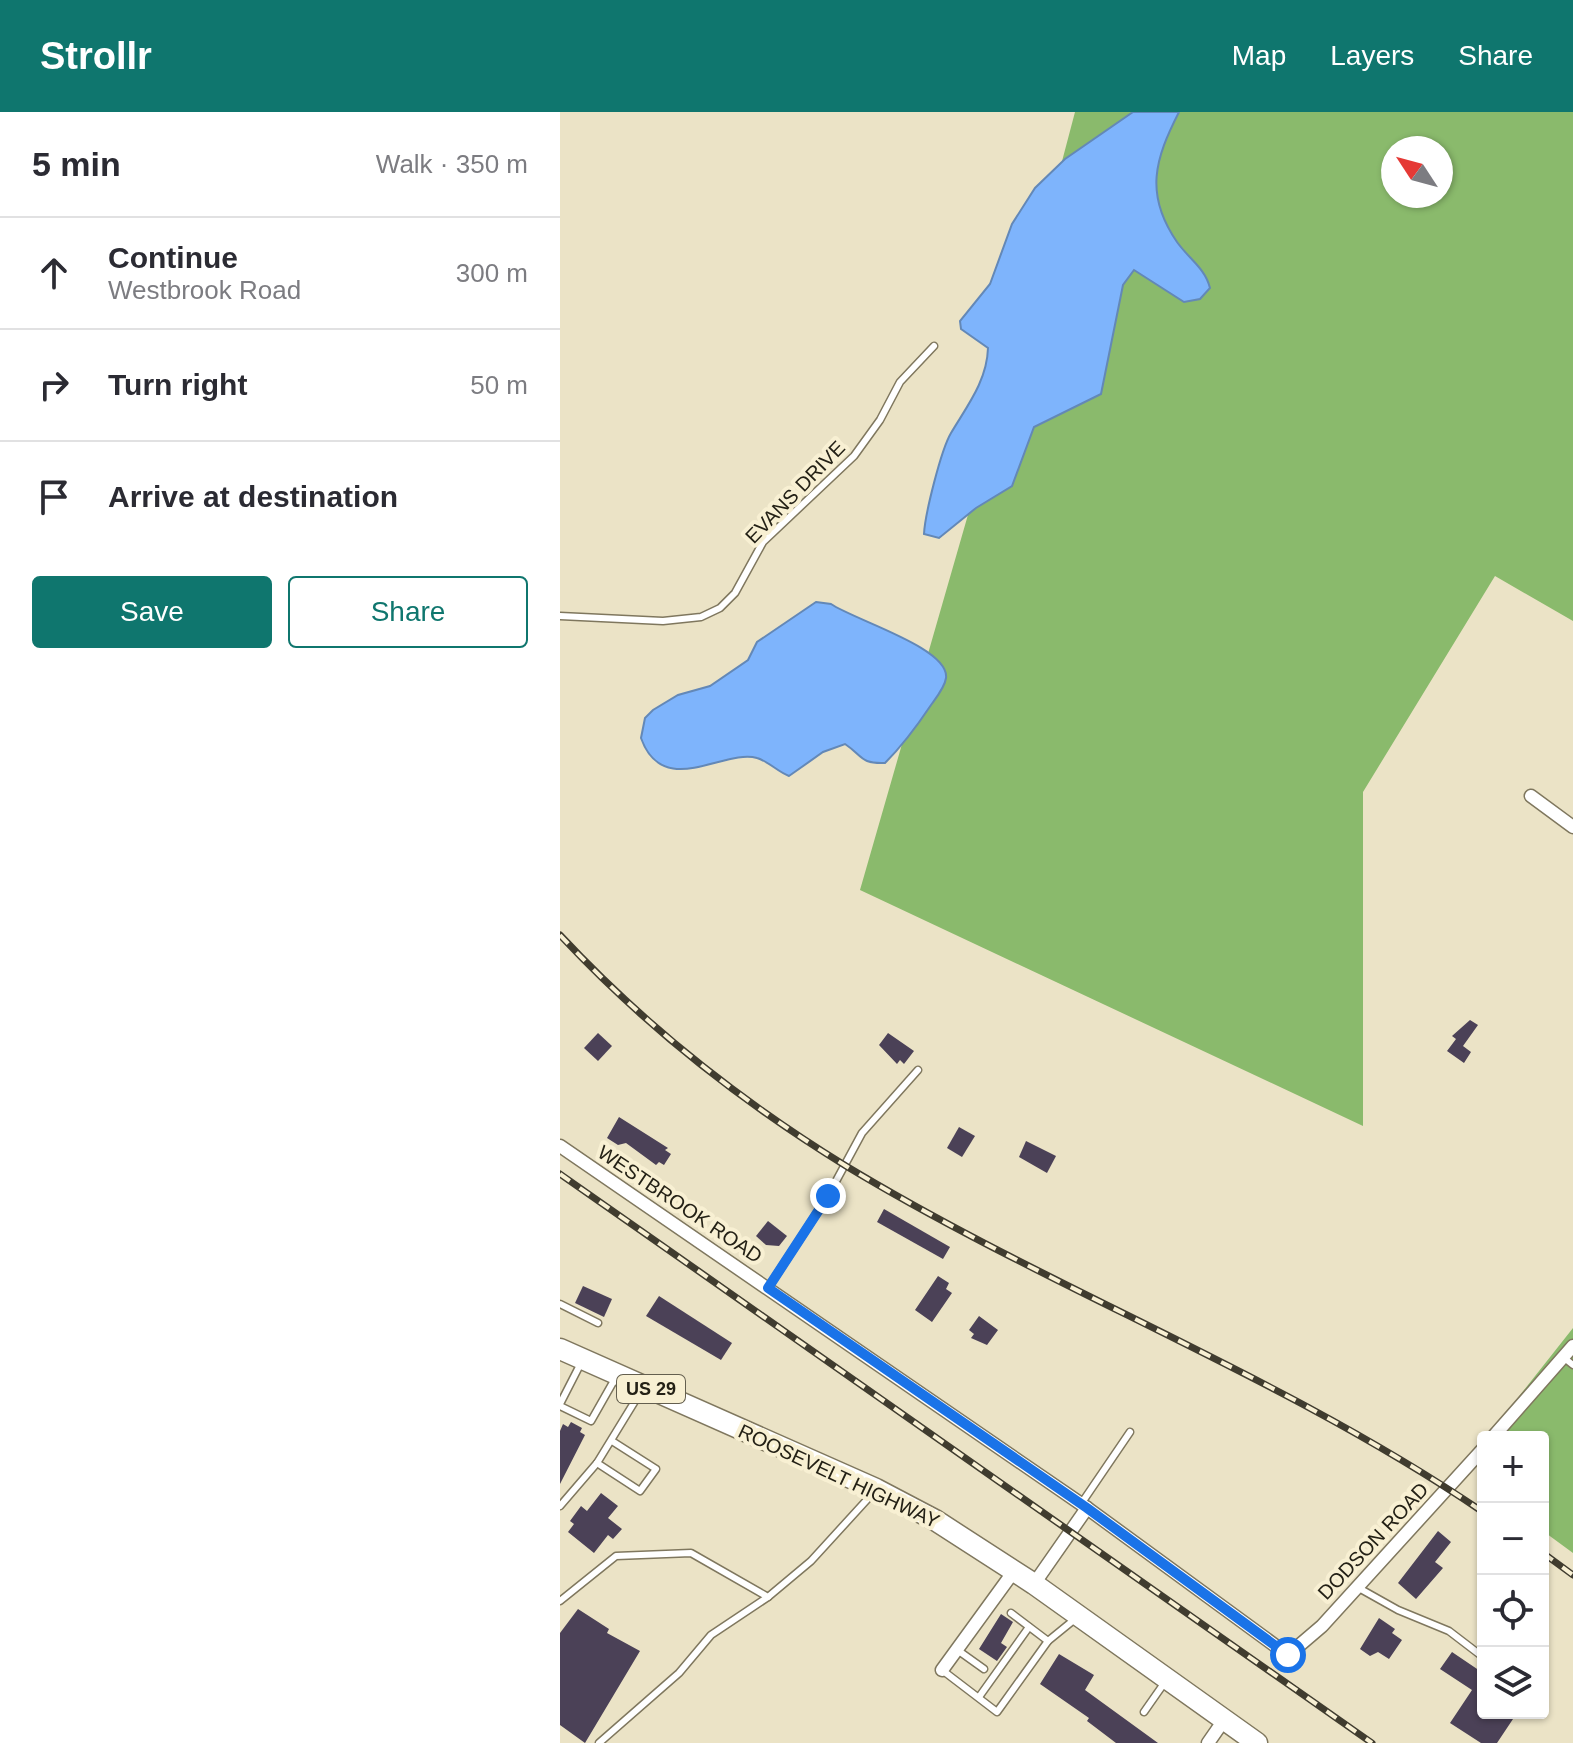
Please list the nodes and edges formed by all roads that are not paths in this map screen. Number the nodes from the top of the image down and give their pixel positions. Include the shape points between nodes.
1 (934, 346) dead end
2 (560, 616) edge
3 (1531, 796) dead end
4 (1573, 827) edge
5 (918, 1070) dead end
6 (560, 1146) edge
7 (768, 1288) junction
8 (560, 1304) edge
9 (598, 1323) dead end
10 (1573, 1346) edge
11 (560, 1349) edge
12 (583, 1359) junction
13 (1568, 1361) edge
14 (618, 1374) junction
15 (644, 1386) junction
16 (560, 1405) edge
17 (1499, 1431) edge
18 (1130, 1432) dead end
19 (612, 1441) junction
20 (1477, 1456) edge
21 (597, 1463) junction
22 (876, 1489) junction
23 (560, 1506) edge
24 (1084, 1506) junction
25 (1014, 1571) junction
26 (1034, 1584) junction
27 (1357, 1587) junction
28 (768, 1597) junction
29 (560, 1601) edge
30 (1011, 1613) dead end
31 (1077, 1616) junction
32 (1029, 1627) junction
33 (1048, 1641) junction
34 (956, 1649) junction
35 (1477, 1652) edge
36 (1288, 1655) joint
37 (984, 1669) dead end
38 (942, 1670) joint
39 (1167, 1679) junction
40 (979, 1697) junction
41 (1144, 1712) dead end
42 (1224, 1720) junction
43 (599, 1743) edge
44 (1208, 1743) edge
45 (1257, 1743) edge

1 - 2 lane, EVANS DRIVE via 900,382 854,456 763,542 735,593 720,608 701,617 663,621
3 - 4 street
5 - 7 lane via 862,1133
6 - 7 street, WESTBROOK ROAD
7 - 24 street, WESTBROOK ROAD
8 - 9 lane
10 - 13 street
11 - 12 main road, ROOSEVELT HIGHWAY / US 29
12 - 14 main road, ROOSEVELT HIGHWAY / US 29
12 - 16 lane
13 - 17 street
14 - 15 main road, ROOSEVELT HIGHWAY / US 29
14 - 16 lane via 591,1421
15 - 19 lane
15 - 22 main road, ROOSEVELT HIGHWAY / US 29
18 - 24 lane
19 - 21 lane
19 - 21 lane via 656,1469 640,1491
20 - 27 street, DODSON ROAD
21 - 23 lane
22 - 25 main road, ROOSEVELT HIGHWAY / US 29
22 - 28 lane via 811,1561
24 - 26 street
24 - 36 street, WESTBROOK ROAD
25 - 26 main road, ROOSEVELT HIGHWAY / US 29
25 - 34 street
26 - 31 main road, ROOSEVELT HIGHWAY / US 29
27 - 35 lane via 1449,1631
27 - 36 street, DODSON ROAD
28 - 29 lane via 691,1553 616,1556
28 - 43 lane via 711,1635 679,1673
30 - 32 lane
31 - 33 lane
31 - 39 main road, ROOSEVELT HIGHWAY / US 29
32 - 33 lane
32 - 40 lane
33 - 40 lane via 997,1712
34 - 37 lane
34 - 38 street
38 - 40 lane
39 - 41 lane
39 - 42 main road, ROOSEVELT HIGHWAY / US 29
42 - 44 street
42 - 45 main road, ROOSEVELT HIGHWAY / US 29

